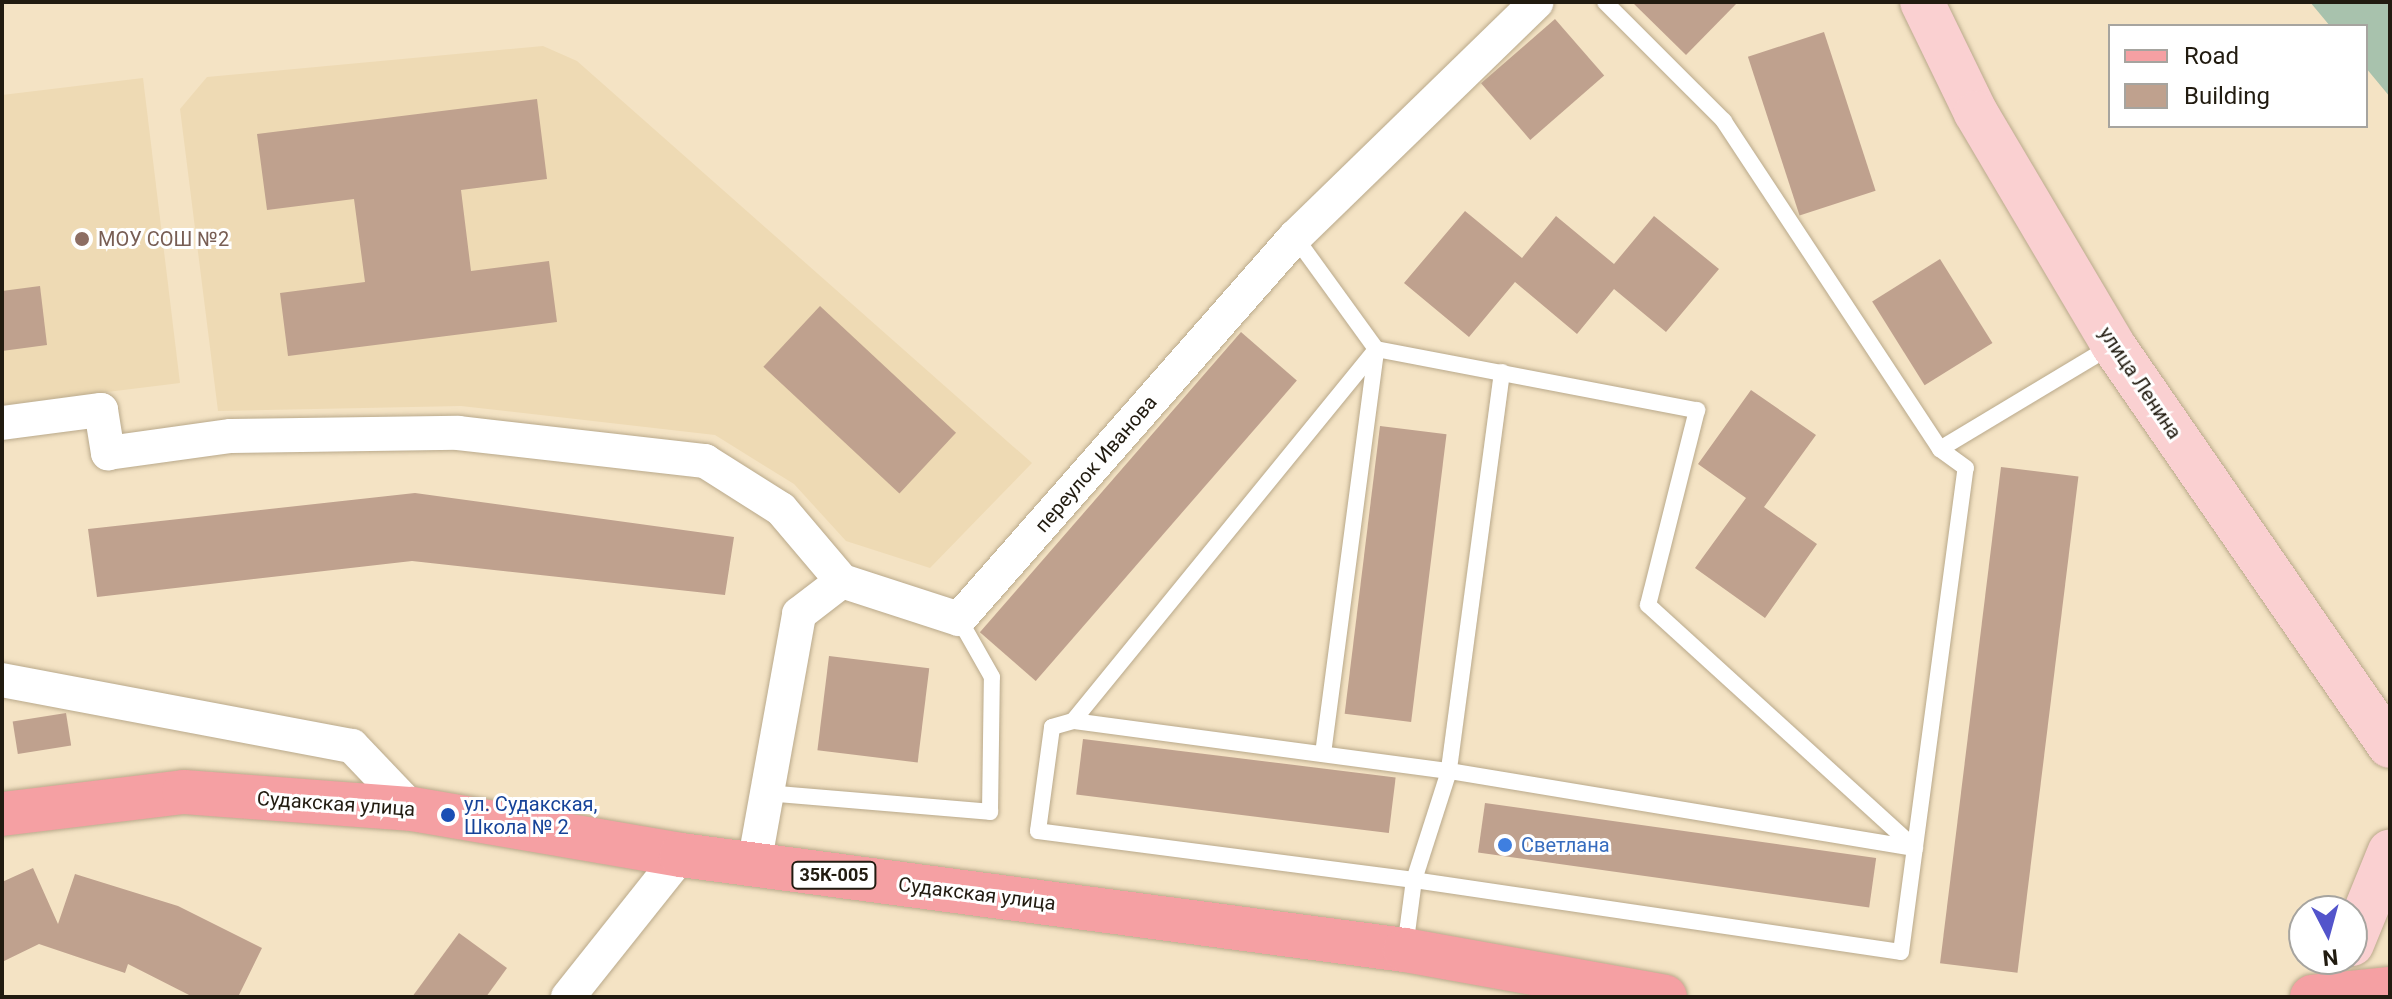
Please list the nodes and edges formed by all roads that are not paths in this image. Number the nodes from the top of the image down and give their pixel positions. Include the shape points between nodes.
1 (1537, 2) edge
2 (1605, 2) edge
3 (1922, 2) edge
4 (1295, 237) junction
5 (2113, 345) junction
6 (1376, 349) junction
7 (1502, 372) junction
8 (2, 423) edge
9 (1940, 449) junction
10 (842, 581) junction
11 (959, 619) junction
12 (2, 680) edge
13 (1073, 721) junction
14 (2390, 746) edge
15 (1323, 754) junction
16 (1449, 771) junction
17 (765, 793) junction
18 (412, 809) junction
19 (2, 814) edge
20 (1915, 848) junction
21 (2390, 851) edge
22 (681, 855) junction
23 (754, 865) junction
24 (1414, 880) junction
25 (2368, 905) edge
26 (1405, 950) junction
27 (2330, 983) edge
28 (2390, 989) edge
29 (568, 997) edge
30 (1665, 997) edge

1 - 4 street, переулок Иванова
2 - 9 lane via 1724,121
3 - 5 main road, улица Ленина via 1976,113
4 - 6 lane
4 - 11 street, переулок Иванова
5 - 9 lane
5 - 14 main road, улица Ленина
6 - 7 lane
6 - 13 lane
6 - 15 lane
7 - 16 lane
7 - 20 lane via 1697,410 1648,605
8 - 10 street via 101,410 108,453 231,436 458,433 705,461 781,509
9 - 20 lane via 1966,468
10 - 11 street
10 - 17 street via 799,614
11 - 17 lane via 992,677 990,812
12 - 18 street via 352,746
13 - 15 lane
13 - 24 lane via 1052,727 1038,831
15 - 16 lane
16 - 20 lane
16 - 24 lane
17 - 23 street
18 - 19 main road, Судакская улица / 35К-005 via 184,792
18 - 22 main road, Судакская улица / 35К-005
20 - 24 lane via 1901,952
21 - 25 main road
22 - 23 main road, Судакская улица / 35К-005
22 - 29 street
23 - 26 main road, Судакская улица / 35К-005
24 - 26 lane
26 - 30 main road, Судакская улица / 35К-005
27 - 28 main road

